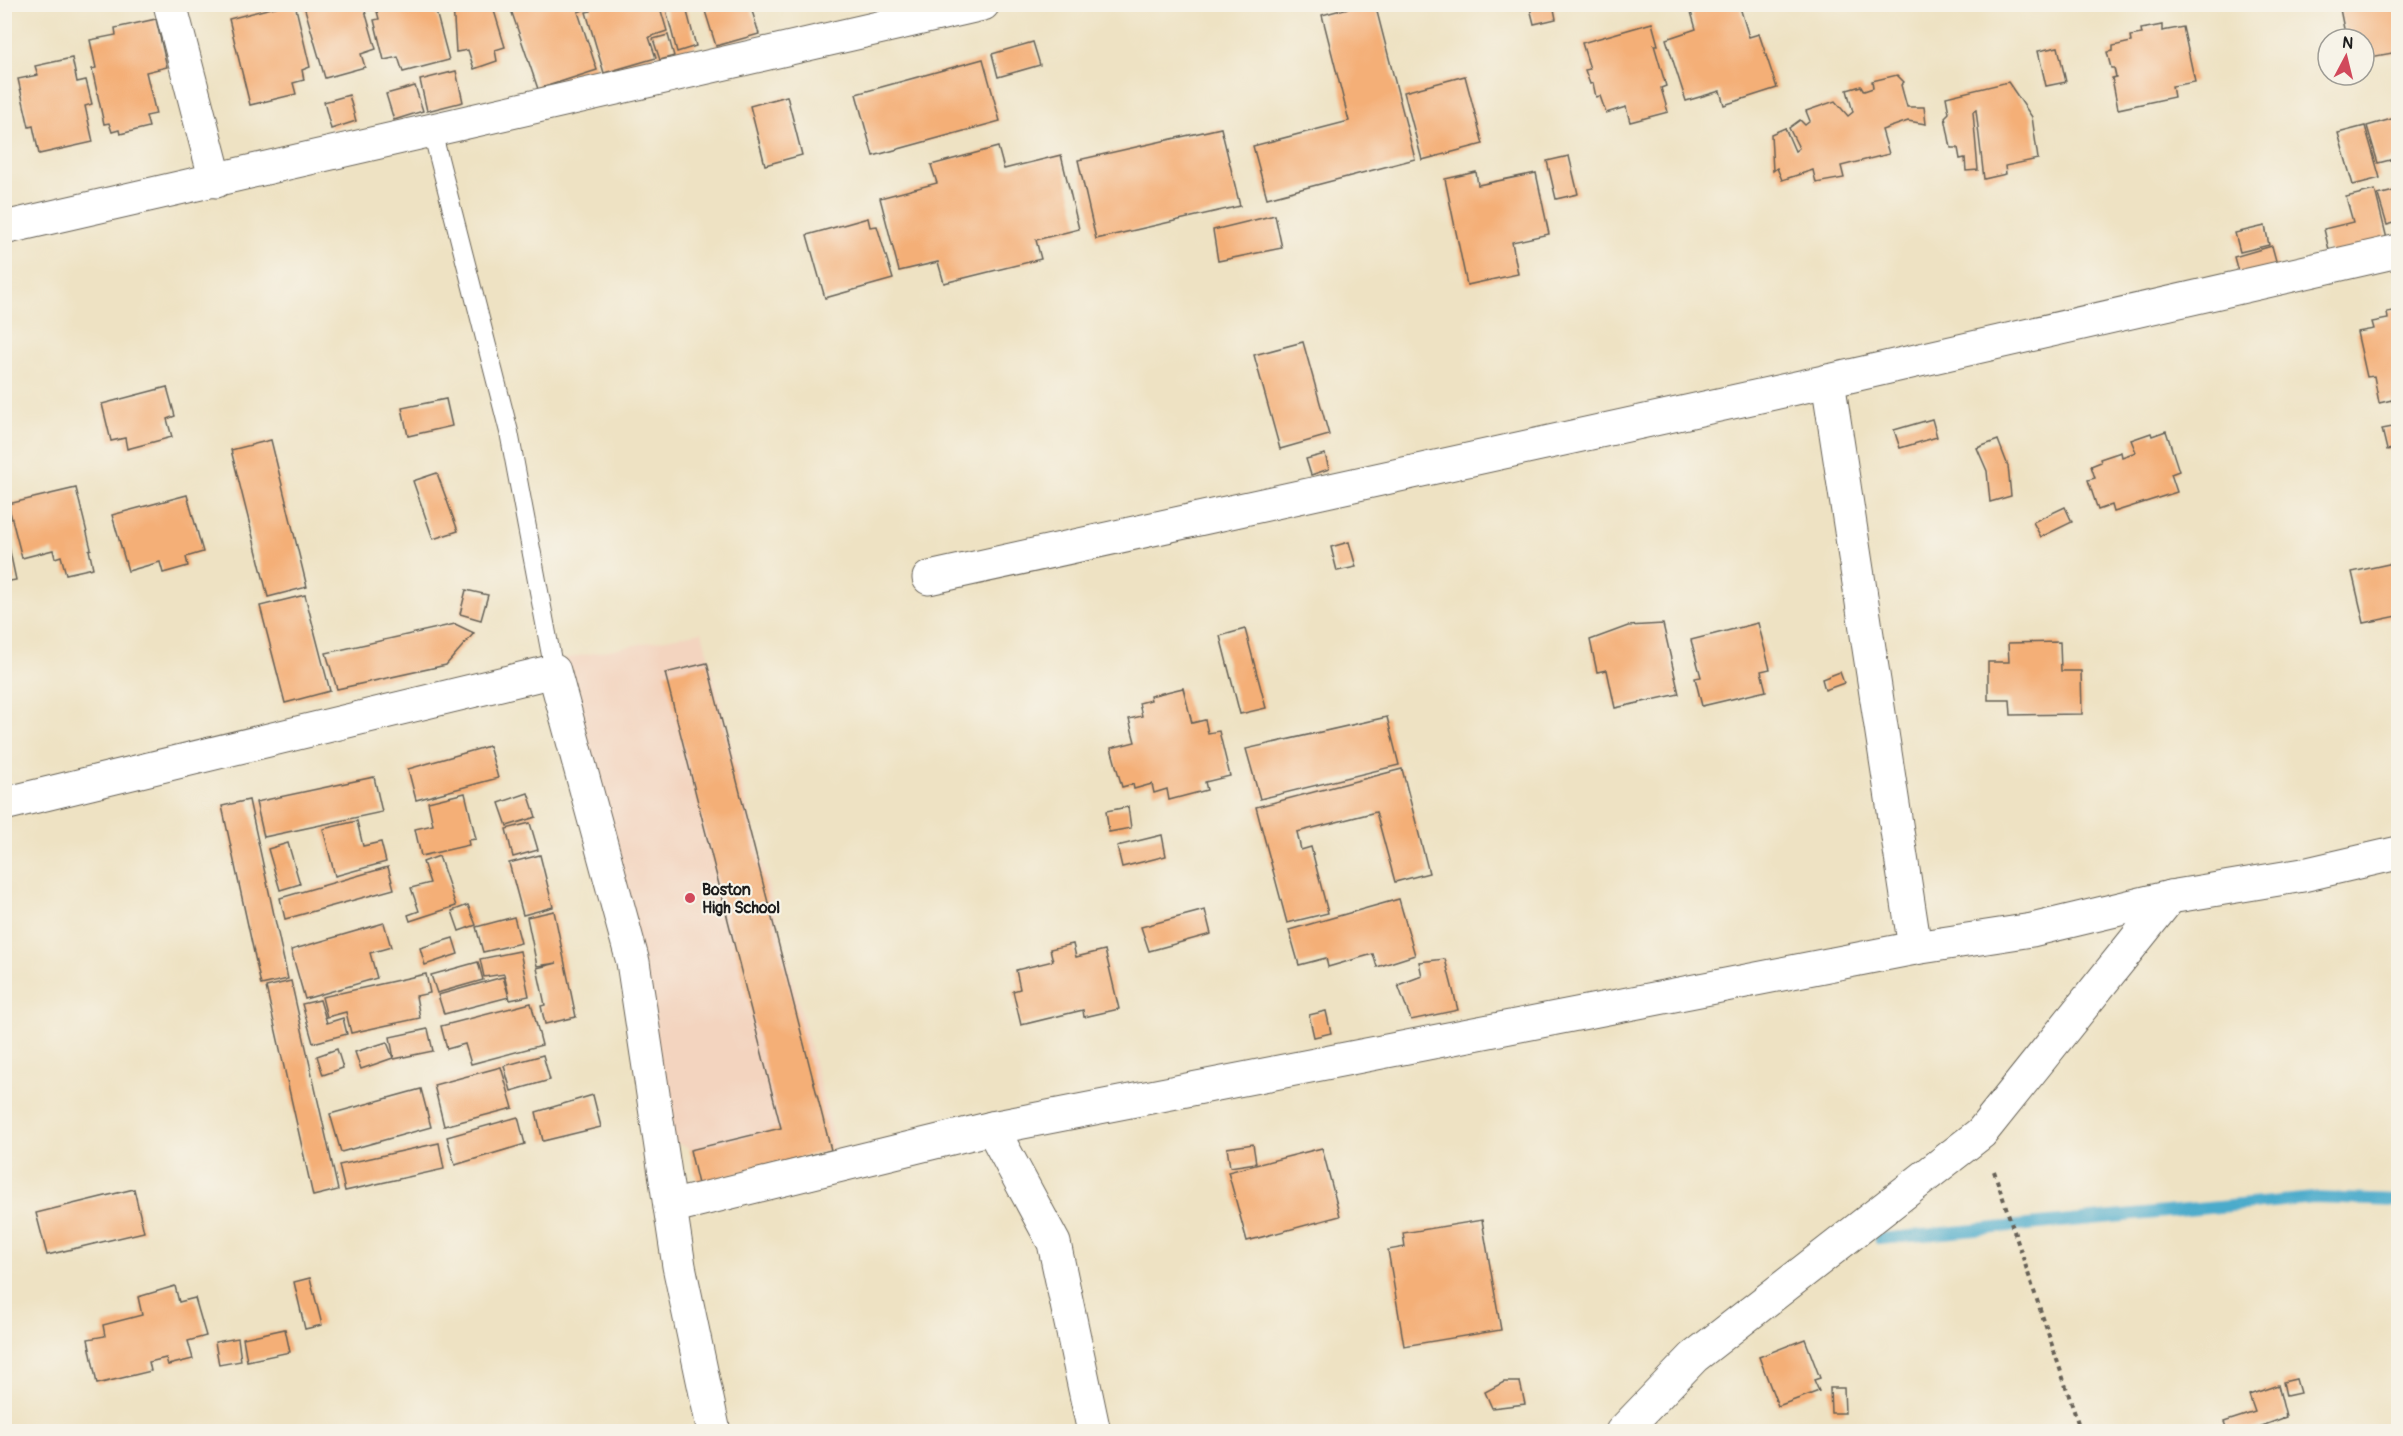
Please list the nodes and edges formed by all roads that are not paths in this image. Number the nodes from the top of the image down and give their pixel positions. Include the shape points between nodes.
1 (170, 4) edge
2 (983, 4) edge
3 (432, 131) junction
4 (216, 180) junction
5 (4, 228) edge
6 (2398, 252) edge
7 (1828, 381) junction
8 (929, 578) dead end
9 (554, 671) junction
10 (4, 804) edge
11 (2398, 853) edge
12 (2170, 897) junction
13 (1915, 948) junction
14 (992, 1128) junction
15 (670, 1207) junction
16 (714, 1431) edge
17 (1094, 1431) edge
18 (1622, 1431) edge

1 - 4 street
2 - 3 street
3 - 4 street
3 - 9 lane via 509,432
4 - 5 street
6 - 7 street
7 - 8 street
7 - 13 street
9 - 10 street
9 - 15 street via 633,962
11 - 12 street via 2303,875
12 - 13 street via 2032,930
12 - 18 street via 1981,1133 1694,1357
13 - 14 street
14 - 15 street
14 - 17 street via 1054,1243
15 - 16 street

